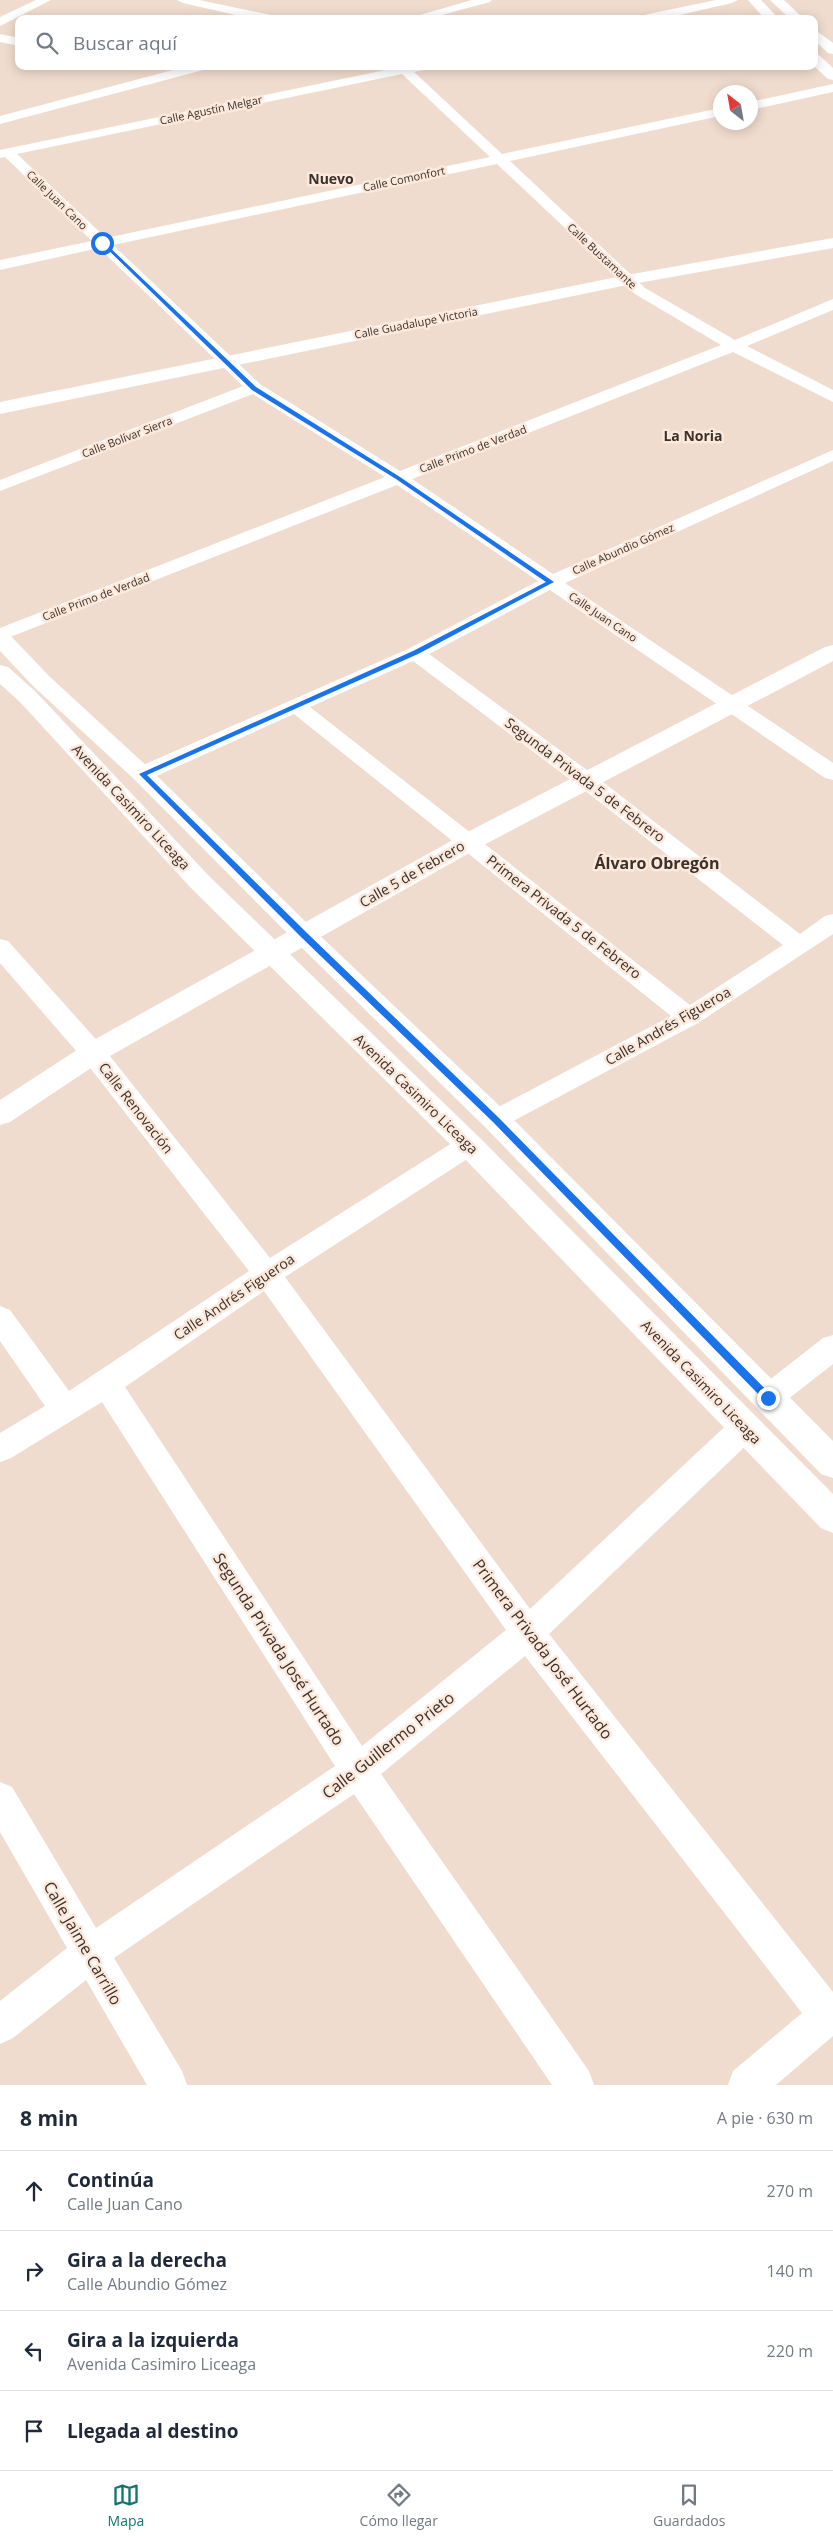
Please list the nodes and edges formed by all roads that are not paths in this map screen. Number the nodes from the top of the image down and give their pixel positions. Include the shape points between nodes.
1 (45, 0) edge
2 (183, 0) edge
3 (453, 0) edge
4 (486, 0) edge
5 (732, 0) edge
6 (754, 0) edge
7 (776, 0) edge
8 (472, 4) junction
9 (252, 15) edge
10 (428, 15) edge
11 (663, 15) edge
12 (769, 15) edge
13 (793, 15) edge
14 (0, 22) edge
15 (818, 37) edge
16 (0, 38) edge
17 (15, 41) edge
18 (833, 50) edge
19 (818, 62) edge
20 (155, 70) edge
21 (184, 70) edge
22 (405, 70) joint
23 (170, 73) junction
24 (833, 76) edge
25 (833, 88) edge
26 (758, 104) edge
27 (713, 114) edge
28 (0, 120) edge
29 (4, 154) edge
30 (498, 160) junction
31 (102, 243) junction
32 (833, 244) edge
33 (0, 265) edge
34 (627, 280) junction
35 (833, 304) edge
36 (734, 346) junction
37 (226, 361) junction
38 (254, 388) junction
39 (833, 397) edge
40 (0, 408) edge
41 (833, 455) edge
42 (398, 478) junction
43 (0, 486) edge
44 (550, 582) junction
45 (0, 636) edge
46 (833, 652) edge
47 (415, 653) junction
48 (0, 672) edge
49 (731, 705) junction
50 (296, 706) junction
51 (833, 773) edge
52 (142, 774) junction
53 (587, 781) junction
54 (469, 842) junction
55 (833, 922) edge
56 (304, 935) junction
57 (800, 946) junction
58 (0, 947) edge
59 (270, 952) junction
60 (689, 1017) junction
61 (93, 1053) junction
62 (0, 1114) edge
63 (496, 1120) junction
64 (469, 1145) junction
65 (267, 1274) junction
66 (0, 1318) edge
67 (833, 1347) edge
68 (106, 1384) junction
69 (768, 1398) junction
70 (64, 1408) junction
71 (745, 1427) junction
72 (0, 1449) edge
73 (833, 1463) edge
74 (833, 1517) edge
75 (528, 1634) junction
76 (358, 1771) junction
77 (0, 1799) edge
78 (89, 1954) junction
79 (830, 2014) edge
80 (0, 2025) edge
81 (168, 2085) edge
82 (575, 2085) edge
83 (748, 2085) edge

1 - 14 street
2 - 9 street
3 - 8 street
4 - 8 street
5 - 11 street
6 - 12 main road
7 - 13 main road
8 - 10 street
15 - 18 main road
16 - 17 street
19 - 24 main road
20 - 23 street
21 - 23 street
22 - 29 street, Calle Agustín Melgar
22 - 30 street, Calle Bustamante
23 - 28 street
25 - 26 street
27 - 30 street, Calle Comonfort
29 - 31 street, Calle Juan Cano
30 - 31 street, Calle Comonfort
30 - 34 street, Calle Bustamante
31 - 33 street, Calle Comonfort
31 - 37 street, Calle Juan Cano
32 - 34 main road, Calle Guadalupe Victoria
34 - 36 street, Calle Bustamante via 640,291
34 - 37 main road, Calle Guadalupe Victoria
35 - 36 street, Calle Primo de Verdad
36 - 39 street, Calle Bustamante
36 - 42 street, Calle Primo de Verdad
37 - 38 street, Calle Juan Cano
37 - 40 main road, Calle Guadalupe Victoria
38 - 42 street, Calle Juan Cano
38 - 43 street, Calle Bolívar Sierra
41 - 44 street, Calle Abundio Gómez
42 - 44 street, Calle Juan Cano
42 - 45 street, Calle Primo de Verdad
44 - 47 street, Calle Abundio Gómez
44 - 49 street, Calle Juan Cano
45 - 52 main road, Avenida Casimiro Liceaga via 41,681
46 - 49 main road, Calle 5 de Febrero
47 - 50 street, Calle Abundio Gómez
47 - 53 street, Segunda Privada 5 de Febrero
48 - 59 main road, Avenida Casimiro Liceaga via 27,696 201,883
49 - 51 street, Calle Juan Cano
49 - 53 main road, Calle 5 de Febrero
50 - 52 street, Calle Abundio Gómez
50 - 54 street, Primera Privada 5 de Febrero
52 - 56 main road, Avenida Casimiro Liceaga
53 - 54 main road, Calle 5 de Febrero
53 - 57 street, Segunda Privada 5 de Febrero
54 - 56 main road, Calle 5 de Febrero
54 - 60 street, Primera Privada 5 de Febrero
55 - 57 street, Calle Andrés Figueroa
56 - 59 main road, Calle 5 de Febrero
56 - 63 main road, Avenida Casimiro Liceaga
57 - 60 street, Calle Andrés Figueroa
58 - 61 street, Calle Renovación
59 - 61 main road, Calle 5 de Febrero
59 - 64 main road, Avenida Casimiro Liceaga
60 - 63 street, Calle Andrés Figueroa
61 - 62 main road, Calle 5 de Febrero
61 - 65 street, Calle Renovación
63 - 69 main road, Avenida Casimiro Liceaga
64 - 65 street, Calle Andrés Figueroa
64 - 71 main road, Avenida Casimiro Liceaga
65 - 68 street, Calle Andrés Figueroa
65 - 75 street, Primera Privada José Hurtado
66 - 70 street
67 - 69 street
68 - 70 street, Calle Andrés Figueroa
68 - 76 street, Segunda Privada José Hurtado
69 - 73 main road, Avenida Casimiro Liceaga
70 - 72 street, Calle Andrés Figueroa
71 - 74 main road, Avenida Casimiro Liceaga
71 - 75 street, Calle Guillermo Prieto
75 - 76 street, Calle Guillermo Prieto
75 - 79 street, Primera Privada José Hurtado
76 - 78 street, Calle Guillermo Prieto
76 - 82 street, Segunda Privada José Hurtado
77 - 78 street, Calle Jaime Carrillo
78 - 80 street, Calle Guillermo Prieto
78 - 81 street, Calle Jaime Carrillo
79 - 83 street

